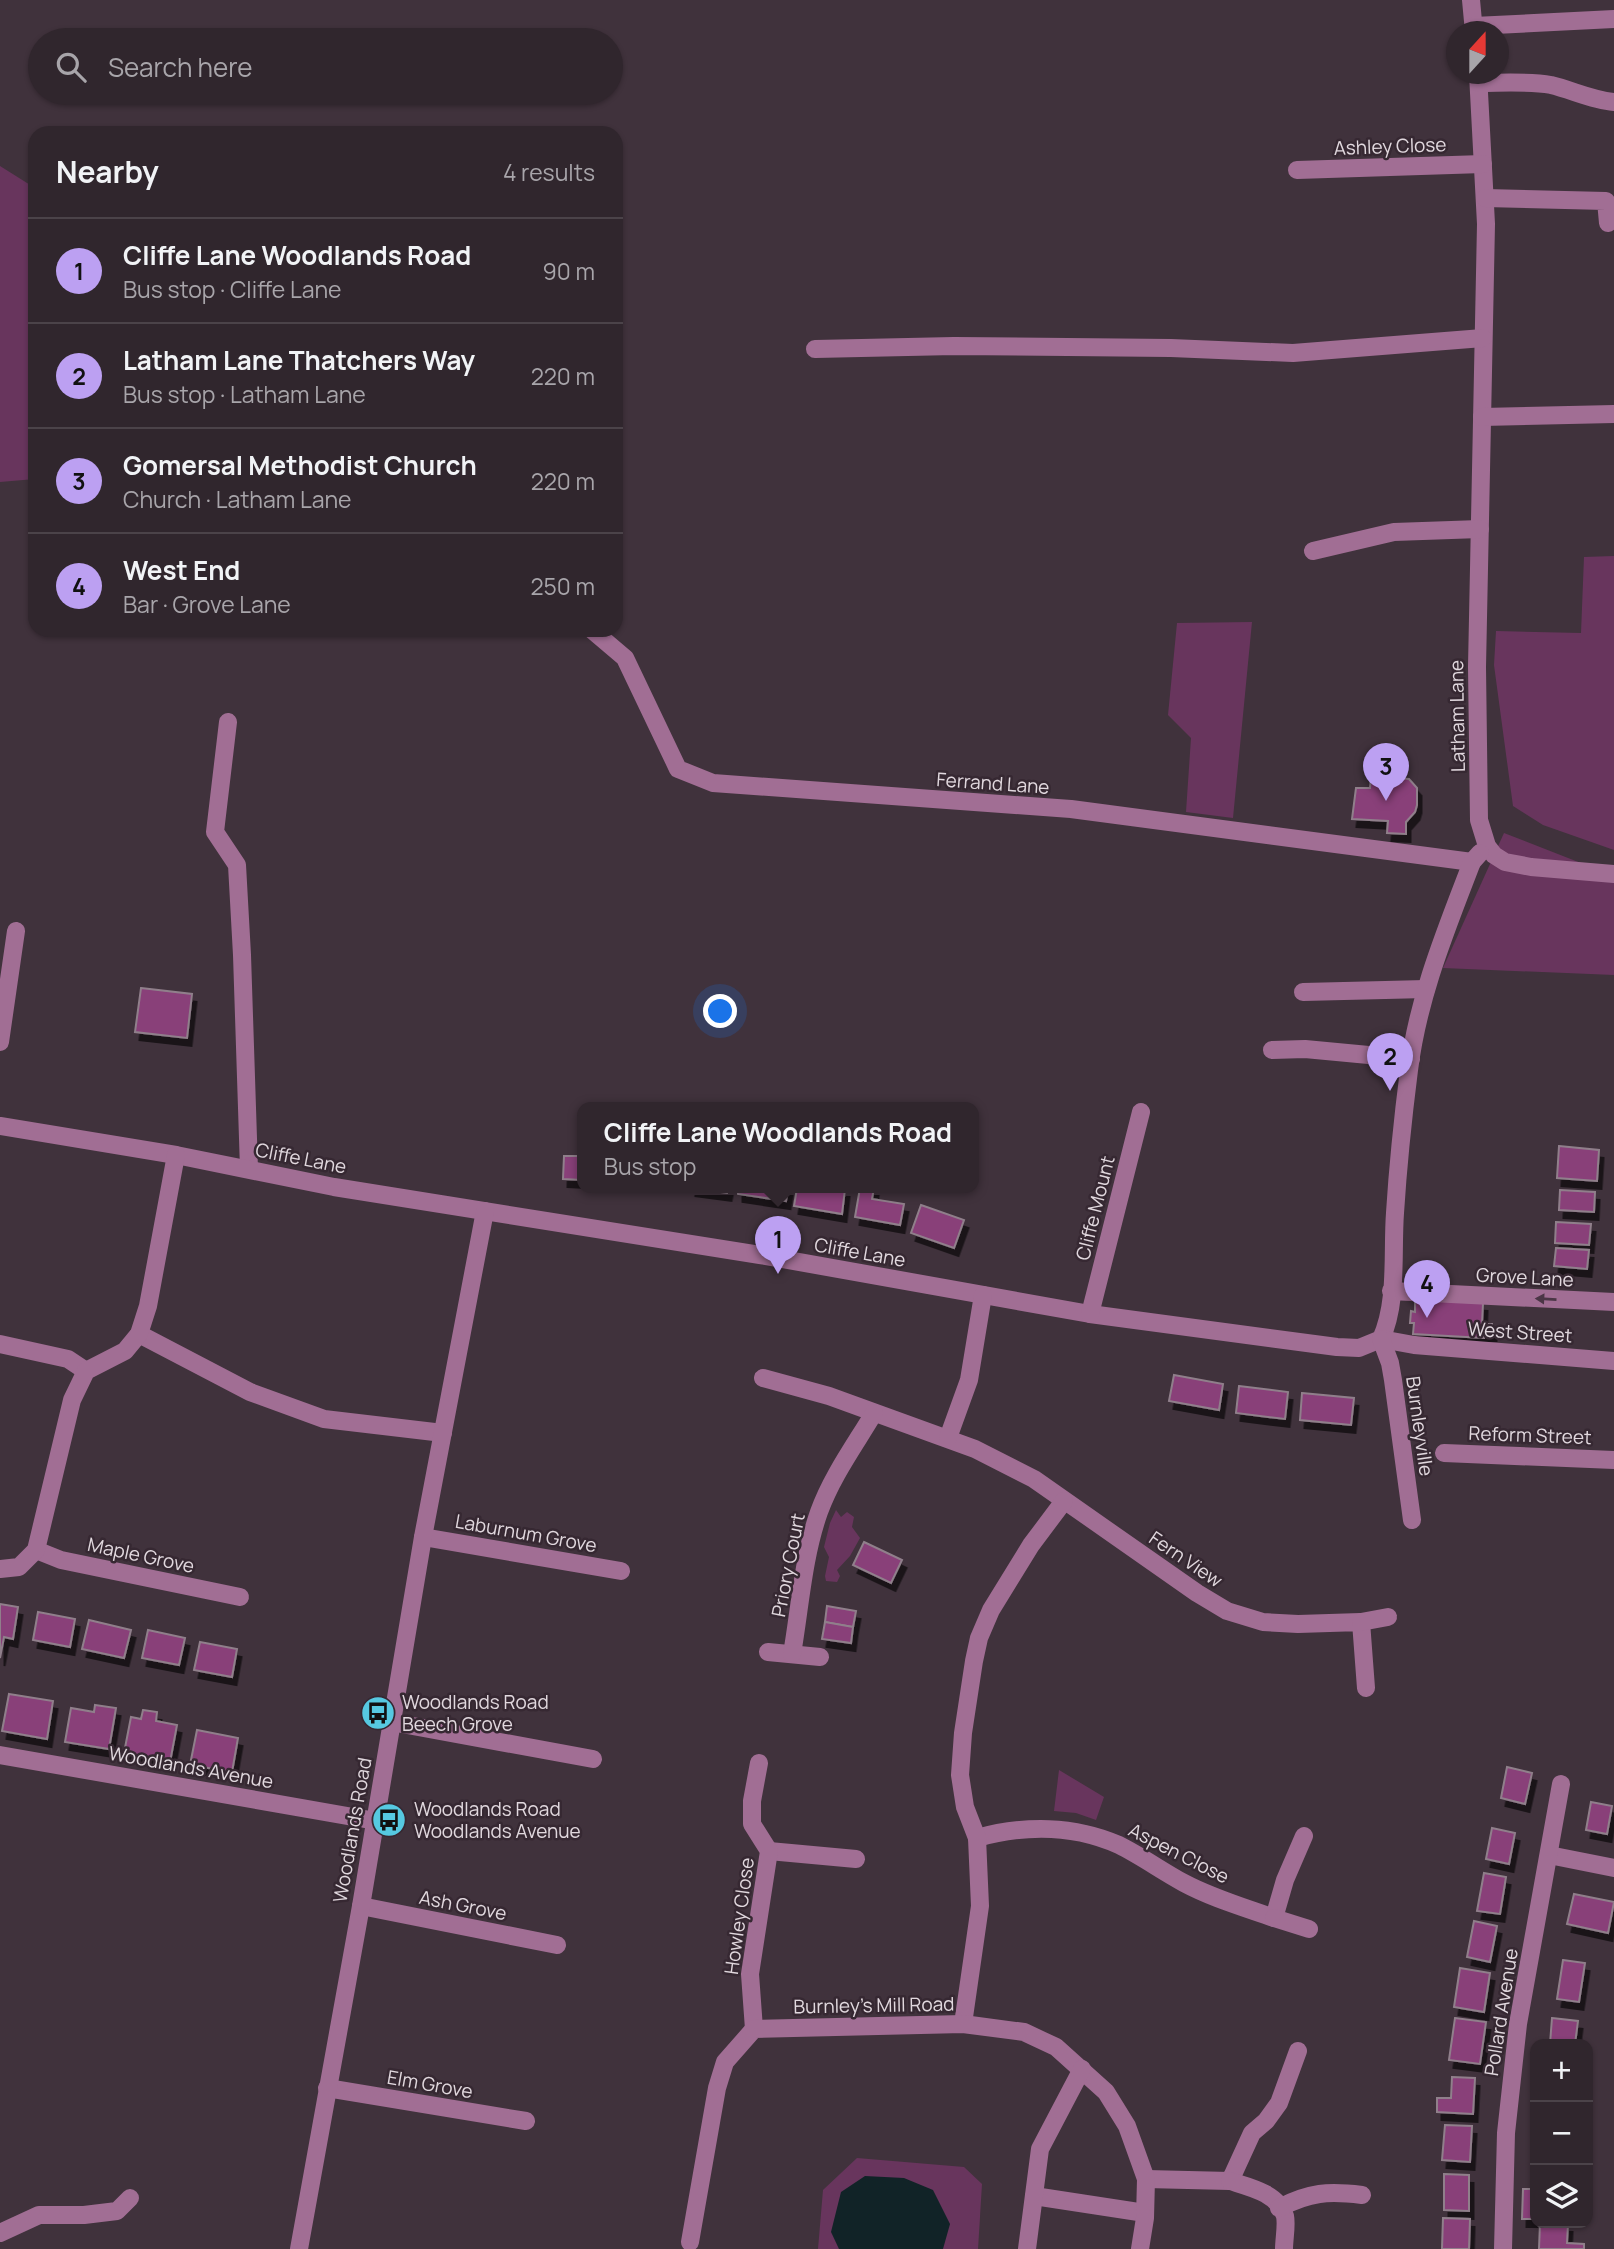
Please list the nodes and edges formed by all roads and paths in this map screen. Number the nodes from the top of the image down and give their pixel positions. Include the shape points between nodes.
1 (1471, 0) edge
2 (1614, 19) edge
3 (1473, 21) edge
4 (1509, 26) edge
5 (1509, 81) edge
6 (1479, 84) edge
7 (1614, 102) edge
8 (1483, 164) junction
9 (1297, 170) dead end
10 (1485, 198) junction
11 (1608, 223) dead end
12 (1483, 338) junction
13 (815, 349) dead end
14 (1614, 414) edge
15 (1482, 417) junction
16 (1480, 529) junction
17 (1313, 551) dead end
18 (600, 637) edge
19 (228, 722) dead end
20 (1487, 846) junction
21 (1472, 862) junction
22 (1614, 874) edge
23 (16, 930) dead end
24 (1426, 989) junction
25 (1303, 992) dead end
26 (0, 1042) edge
27 (1272, 1049) dead end
28 (1411, 1059) junction
29 (1141, 1112) dead end
30 (0, 1126) edge
31 (176, 1155) junction
32 (249, 1169) junction
33 (485, 1211) junction
34 (1391, 1291) junction
35 (983, 1295) junction
36 (1614, 1303) edge
37 (1090, 1314) junction
38 (139, 1334) junction
39 (1381, 1339) junction
40 (0, 1344) edge
41 (1614, 1361) edge
42 (86, 1371) junction
43 (762, 1378) dead end
44 (874, 1413) junction
45 (443, 1433) junction
46 (948, 1438) junction
47 (1444, 1452) dead end
48 (1614, 1454) edge
49 (1064, 1501) junction
50 (1412, 1520) dead end
51 (423, 1537) junction
52 (36, 1550) junction
53 (0, 1569) edge
54 (621, 1571) dead end
55 (240, 1597) dead end
56 (1388, 1616) dead end
57 (1362, 1622) junction
58 (768, 1652) dead end
59 (792, 1654) junction
60 (820, 1657) dead end
61 (1366, 1688) dead end
62 (391, 1722) junction
63 (0, 1755) edge
64 (593, 1759) dead end
65 (759, 1763) dead end
66 (1561, 1784) dead end
67 (376, 1821) junction
68 (1304, 1836) dead end
69 (977, 1838) junction
70 (769, 1851) junction
71 (1549, 1855) junction
72 (856, 1859) dead end
73 (1614, 1867) edge
74 (361, 1906) junction
75 (1274, 1918) junction
76 (1309, 1929) dead end
77 (557, 1944) dead end
78 (963, 2024) junction
79 (754, 2029) junction
80 (1298, 2051) dead end
81 (1082, 2069) junction
82 (327, 2088) junction
83 (526, 2122) dead end
84 (1146, 2179) junction
85 (1230, 2181) junction
86 (1362, 2195) dead end
87 (1034, 2196) junction
88 (130, 2198) dead end
89 (1279, 2207) junction
90 (1145, 2213) junction
91 (0, 2233) edge
92 (690, 2242) dead end
93 (299, 2249) edge
94 (1027, 2249) edge
95 (1140, 2249) edge
96 (1284, 2249) edge
97 (1503, 2249) edge

1 - 3 street
2 - 4 street
5 - 7 street via 1546,84
6 - 8 street, Latham Lane
8 - 9 street, Ashley Close
8 - 10 street, Latham Lane
10 - 11 street via 1606,201
10 - 12 street, Latham Lane
12 - 13 street via 1293,353 1008,346
12 - 15 street, Latham Lane
14 - 15 street
15 - 16 street, Latham Lane
16 - 17 street via 1394,532
16 - 20 street, Latham Lane via 1479,820
18 - 21 street, Ferrand Lane via 625,658 678,769 713,783 1071,809
19 - 32 street via 215,832 237,865
20 - 21 street
20 - 22 street via 1505,862
21 - 24 street
23 - 26 street
24 - 25 street
24 - 28 street
27 - 28 street
28 - 34 street
29 - 37 street, Cliffe Mount
30 - 31 street, Cliffe Lane
31 - 32 street, Cliffe Lane
31 - 38 street
32 - 33 street, Cliffe Lane
33 - 35 street, Cliffe Lane
33 - 45 street, Woodlands Road
36 -> 34 street, Grove Lane
34 - 39 street
35 - 37 street, Cliffe Lane
35 - 46 street via 969,1380
37 - 39 street, Cliffe Lane via 1337,1347 1359,1348
38 - 42 street via 125,1351
38 - 45 street via 250,1392 324,1419
39 - 41 street, West Street
39 - 50 street, Burnleyville via 1390,1363
40 - 42 street via 68,1359
42 - 52 street via 72,1401
43 - 44 street, Fern View
44 - 46 street, Fern View
44 - 59 street, Priory Court via 818,1514
45 - 51 street, Woodlands Road
46 - 49 street, Fern View via 1034,1479
47 - 48 street, Reform Street
49 - 57 street, Fern View via 1227,1611 1263,1622
49 - 69 street via 1008,1580 979,1638 960,1775 965,1807
51 - 54 street, Laburnum Grove
51 - 62 street, Woodlands Road
52 - 53 street via 19,1567
52 - 55 street, Maple Grove via 61,1560
56 - 57 street, Fern View
57 - 61 street
58 - 59 street
59 - 60 street
62 - 64 street
62 - 67 street, Woodlands Road
63 - 67 street, Woodlands Avenue
65 - 70 street, Howley Close via 752,1824
66 - 71 street, Pollard Avenue
67 - 74 street, Woodlands Road
68 - 75 street
69 - 75 street, Aspen Close via 1028,1829 1083,1833 1119,1846 1185,1883
69 - 78 street via 980,1906
70 - 72 street, Howley Close
70 - 79 street, Howley Close via 750,1974
71 - 73 street
71 - 97 street, Pollard Avenue via 1518,2024 1506,2133
74 - 77 street, Ash Grove
74 - 82 street, Woodlands Road
75 - 76 street, Aspen Close
78 - 79 street, Burnley's Mill Road
78 - 81 street, Burnley's Mill Road via 1024,2032 1056,2047
79 - 92 street via 725,2062 717,2088
80 - 85 street via 1279,2103 1252,2133
81 - 84 street, Burnley's Mill Road via 1106,2092 1127,2126
81 - 87 street via 1040,2149
82 - 83 street, Elm Grove
82 - 93 street, Woodlands Road
84 - 85 street
84 - 90 street, Burnley's Mill Road
85 - 89 street via 1261,2190
86 - 89 street via 1311,2194
87 - 90 street
87 - 94 street
88 - 91 street via 117,2211 39,2215
89 - 96 street via 1285,2215
90 - 95 street, Burnley's Mill Road

